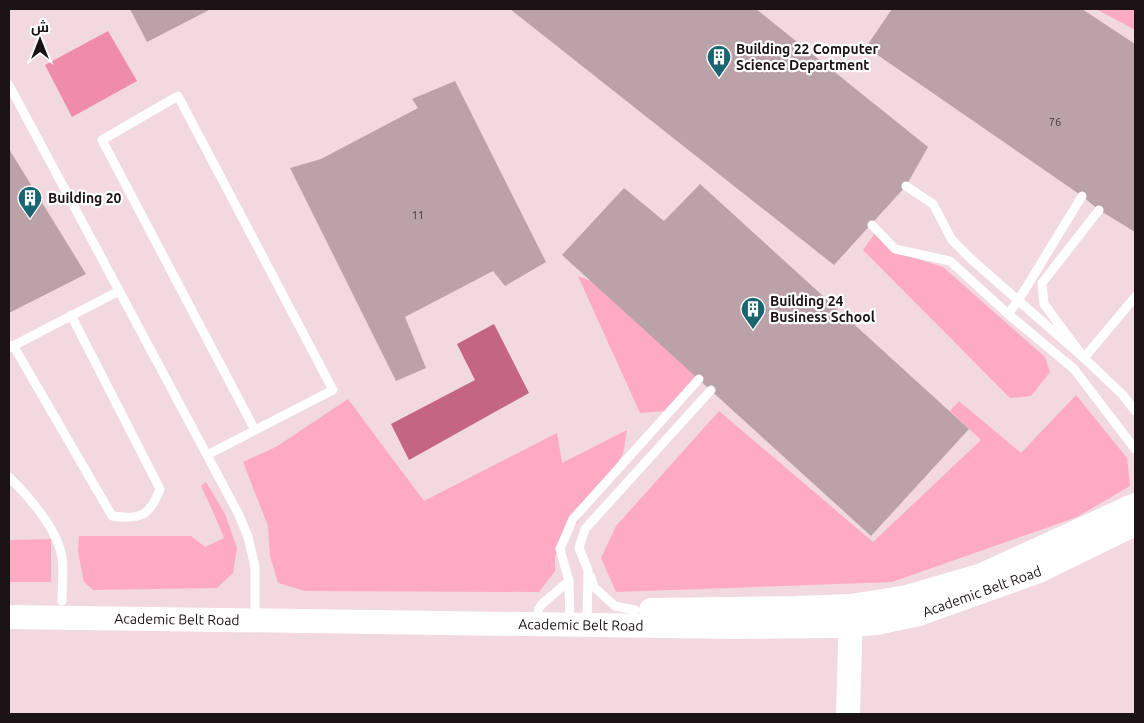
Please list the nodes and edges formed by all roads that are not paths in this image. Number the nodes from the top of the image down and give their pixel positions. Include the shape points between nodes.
1 (9, 86) edge
2 (906, 186) dead end
3 (1082, 196) dead end
4 (1099, 210) dead end
5 (872, 225) dead end
6 (119, 291) junction
7 (1135, 297) edge
8 (1018, 301) junction
9 (1008, 314) junction
10 (71, 315) junction
11 (11, 346) edge
12 (1084, 358) junction
13 (699, 379) dead end
14 (711, 390) dead end
15 (1135, 411) edge
16 (255, 430) junction
17 (1135, 449) edge
18 (207, 455) junction
19 (9, 477) edge
20 (1135, 509) edge
21 (588, 570) junction
22 (569, 581) junction
23 (9, 602) edge
24 (62, 602) junction
25 (538, 610) junction
26 (635, 610) junction
27 (255, 612) junction
28 (851, 615) junction
29 (9, 617) edge
30 (579, 617) junction
31 (848, 714) edge

1 - 6 lane
2 - 8 lane via 933,204 952,240
3 - 8 lane
4 - 12 lane via 1042,283 1044,304
5 - 9 lane via 895,249 950,261
6 - 10 lane
6 - 18 lane
7 - 12 lane
8 - 9 lane
8 - 12 lane
9 - 17 lane via 1074,369
10 - 11 lane
10 - 11 lane via 160,489 146,512 132,518 112,516
12 - 15 lane
13 - 22 lane via 572,518 560,549
14 - 21 lane via 585,530 579,548
16 - 16 lane via 333,390 178,96 102,140
16 - 18 lane
18 - 27 lane via 248,537 255,567
19 - 24 lane via 54,533 62,558
20 - 28 street, Academic Belt Road via 1039,571 919,614 877,623
21 - 26 lane via 594,587 614,606
21 - 30 lane
22 - 25 lane
22 - 30 lane via 568,594
23 - 24 street, Academic Belt Road
24 - 27 street, Academic Belt Road
25 - 27 street, Academic Belt Road
25 - 30 street, Academic Belt Road
26 - 28 street, Academic Belt Road via 796,608
26 - 30 street, Academic Belt Road
27 - 29 street, Academic Belt Road
27 - 30 street, Academic Belt Road
28 - 30 street, Academic Belt Road via 745,627
28 - 31 street

